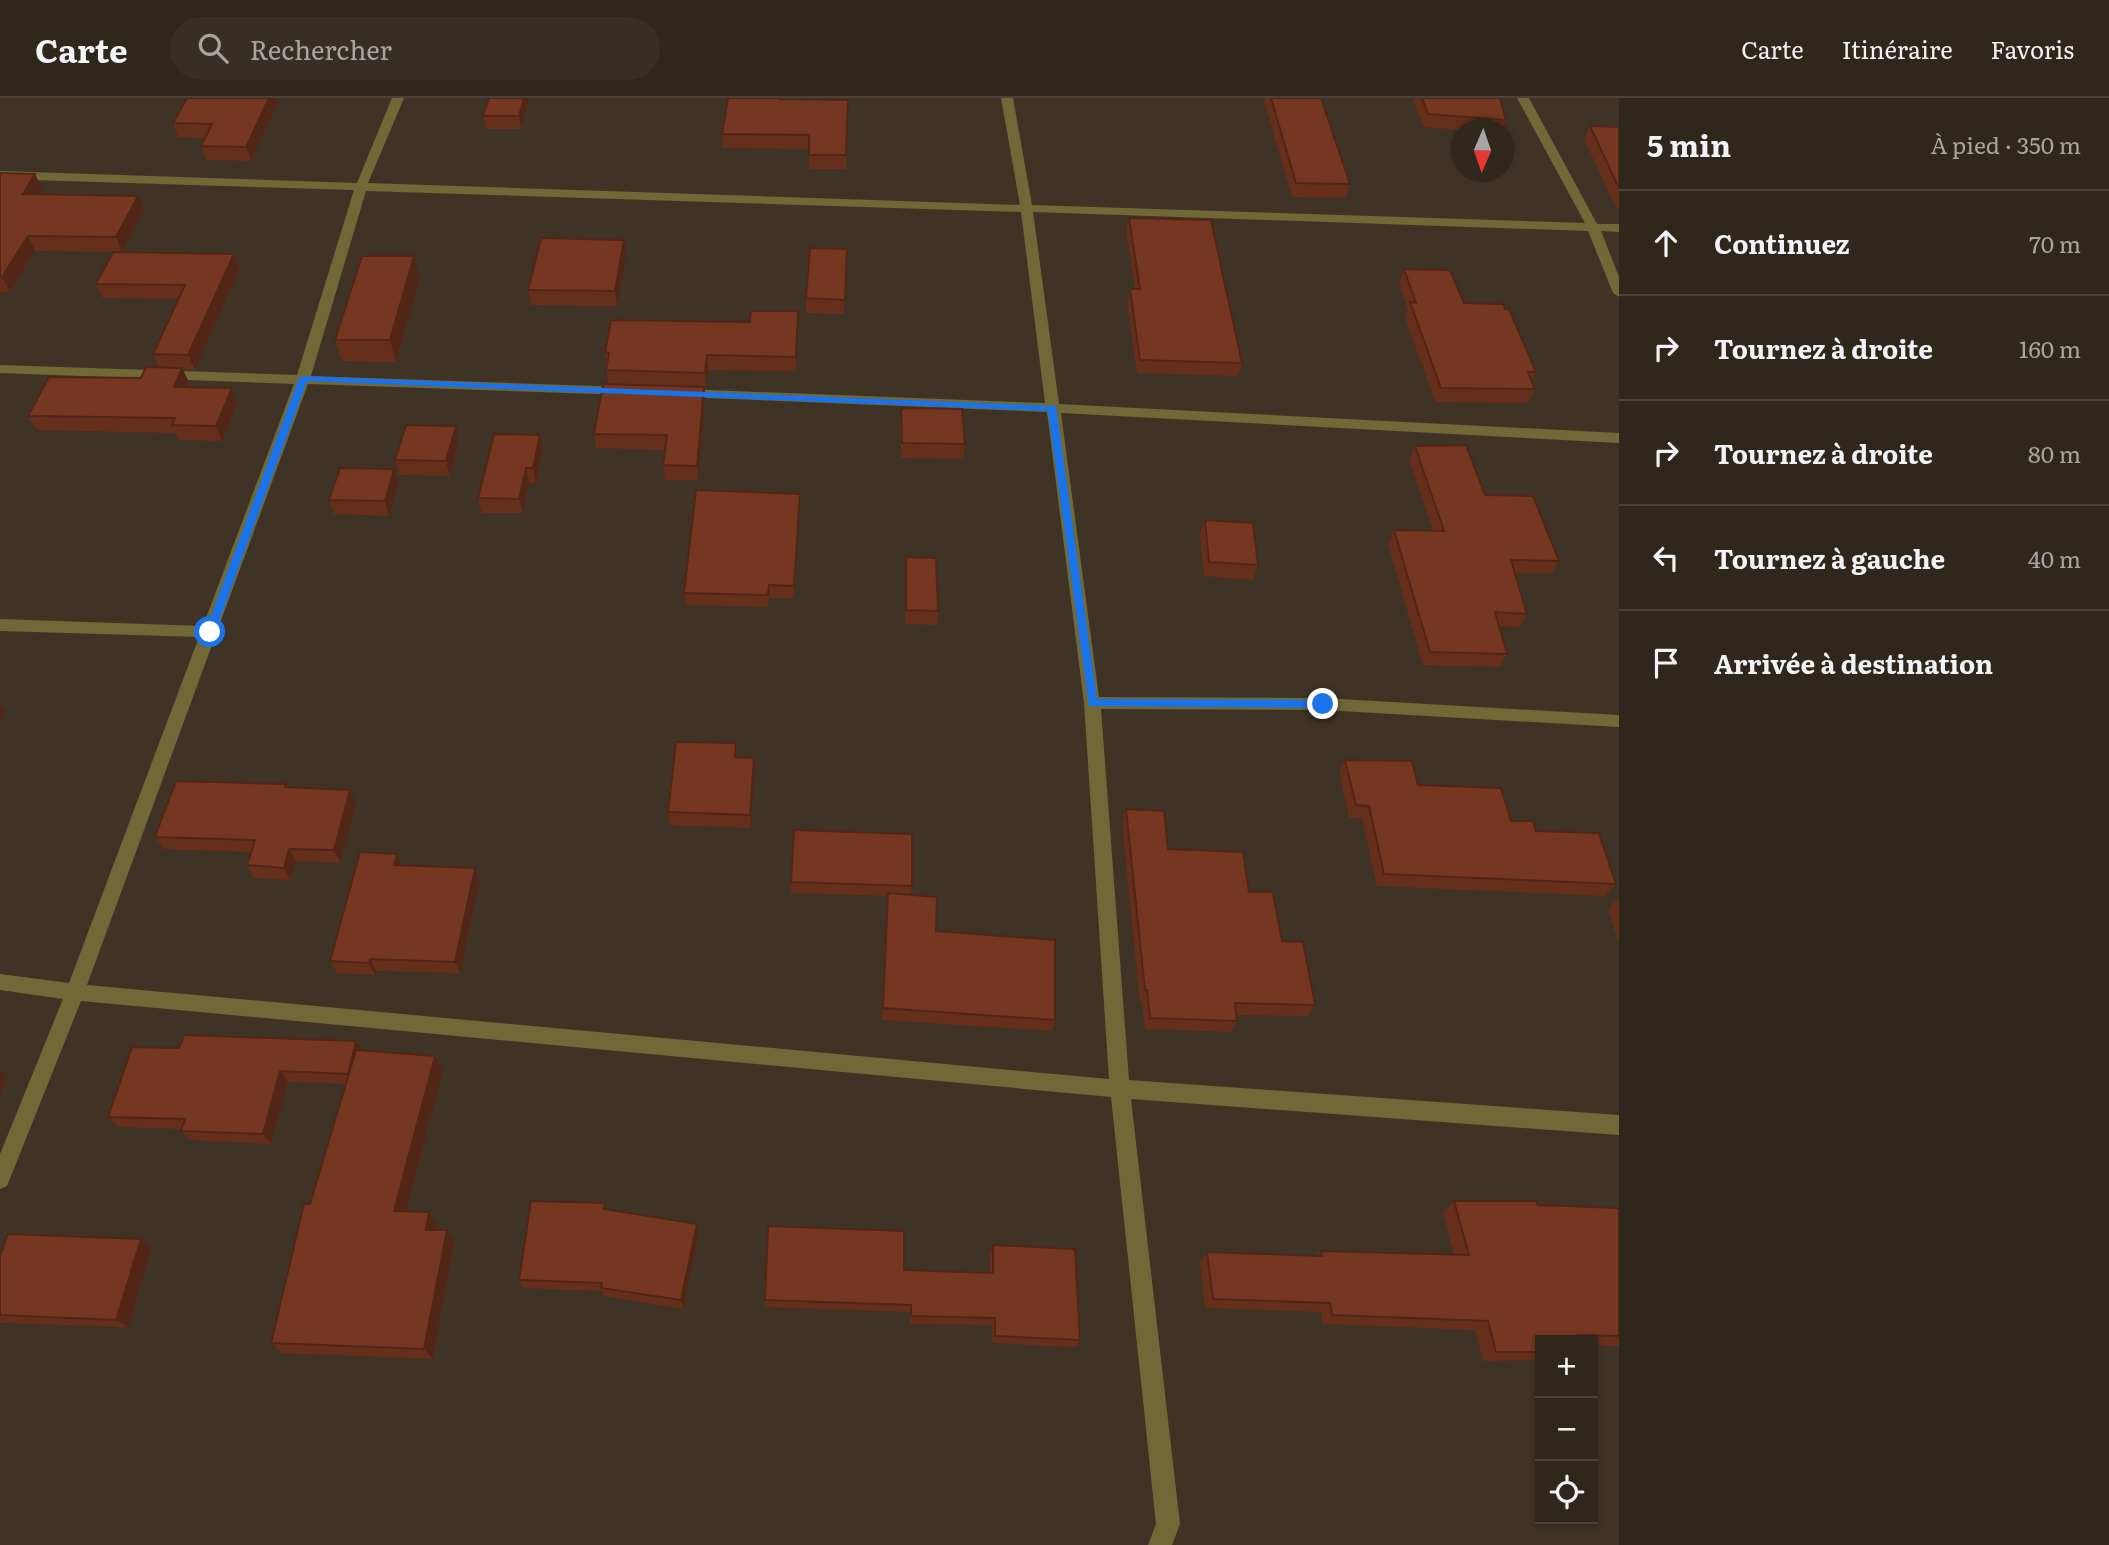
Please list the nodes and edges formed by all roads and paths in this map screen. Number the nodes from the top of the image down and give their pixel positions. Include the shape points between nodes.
1 (398, 98) edge
2 (1007, 98) edge
3 (1523, 98) edge
4 (0, 174) edge
5 (362, 187) junction
6 (1027, 211) junction
7 (1593, 227) junction
8 (1619, 228) edge
9 (1619, 293) edge
10 (0, 369) edge
11 (303, 378) junction
12 (636, 391) edge
13 (664, 393) edge
14 (1053, 408) junction
15 (1619, 438) edge
16 (0, 625) edge
17 (210, 632) junction
18 (1092, 703) junction
19 (1619, 721) edge
20 (0, 982) edge
21 (75, 992) junction
22 (1120, 1089) junction
23 (1619, 1125) edge
24 (0, 1179) edge
25 (1160, 1545) edge

1 - 5 street
2 - 6 street
3 - 7 street
4 - 5 street
5 - 6 street
5 - 11 street
6 - 7 street
6 - 14 street
7 - 8 street
7 - 9 street
10 - 11 street
11 - 12 street
11 - 17 street
13 - 14 street
14 - 15 street
14 - 18 street
16 - 17 street
17 - 21 street
18 - 19 street via 1323,704
18 - 22 street
20 - 21 street
21 - 22 street
21 - 24 street
22 - 23 street
22 - 25 street via 1168,1524

